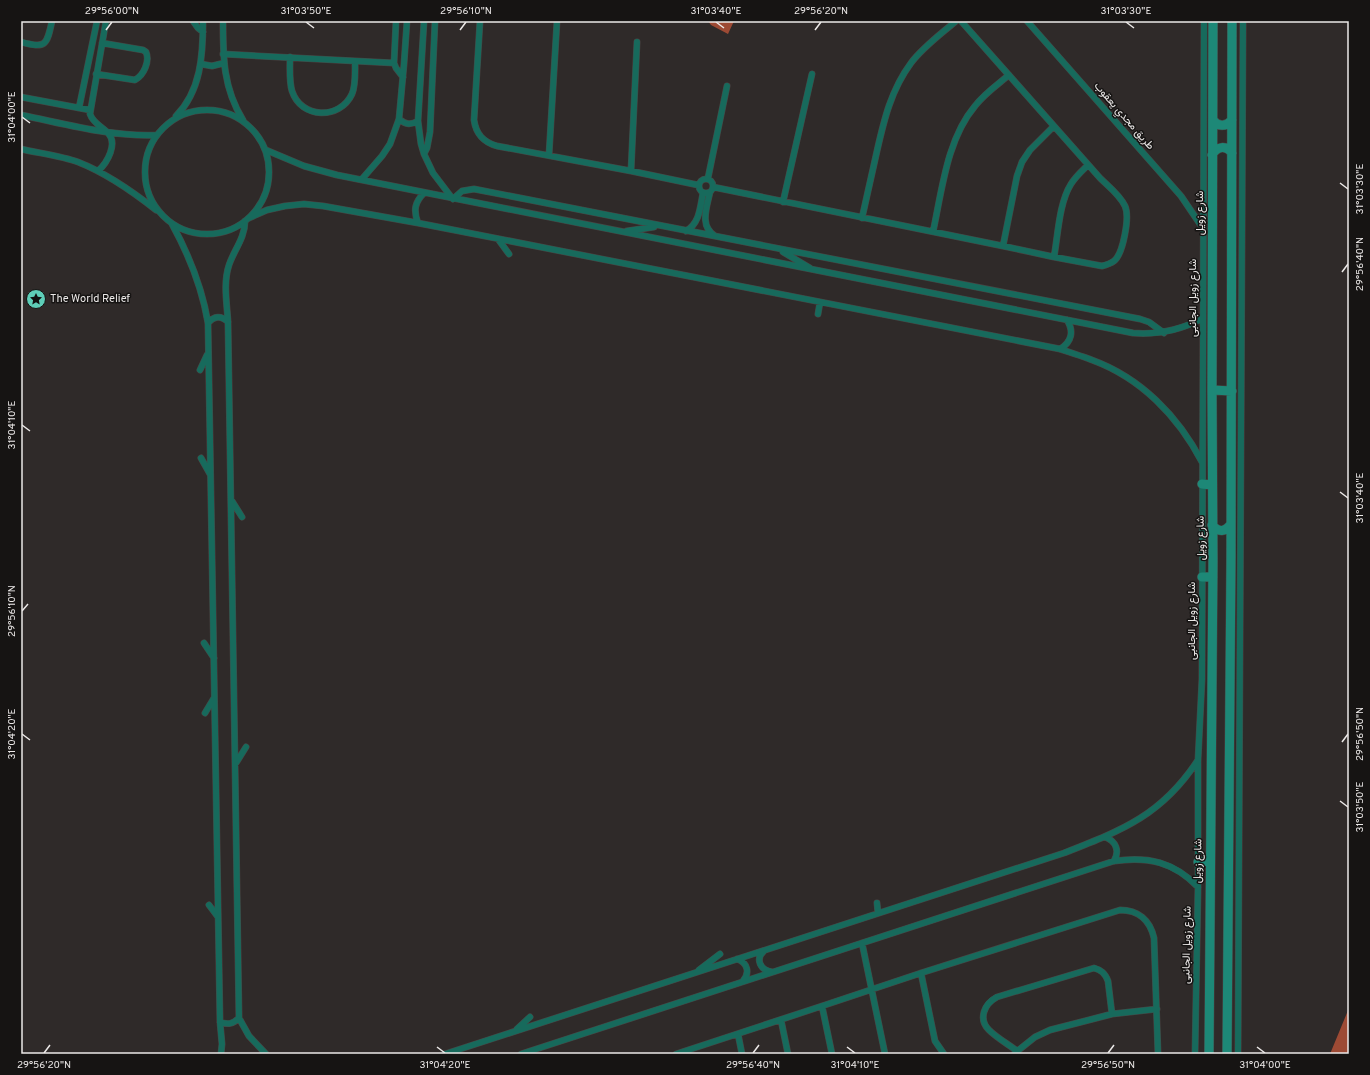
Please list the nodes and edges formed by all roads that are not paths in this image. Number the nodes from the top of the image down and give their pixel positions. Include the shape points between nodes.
1 (52, 21) edge
2 (97, 21) edge
3 (106, 21) edge
4 (193, 21) edge
5 (203, 21) edge
6 (223, 21) edge
7 (396, 21) edge
8 (407, 21) edge
9 (424, 21) edge
10 (435, 21) edge
11 (480, 21) edge
12 (557, 21) edge
13 (956, 21) edge
14 (961, 21) edge
15 (1027, 21) edge
16 (1204, 21) edge
17 (1213, 21) edge
18 (1232, 21) edge
19 (1244, 21) edge
20 (203, 32) junction
21 (21, 42) edge
22 (102, 42) junction
23 (637, 42) dead end
24 (223, 54) junction
25 (290, 57) junction
26 (355, 61) junction
27 (224, 63) junction
28 (394, 63) junction
29 (201, 64) junction
30 (96, 74) junction
31 (812, 74) dead end
32 (1009, 75) junction
33 (403, 77) junction
34 (727, 86) dead end
35 (21, 97) edge
36 (79, 108) junction
37 (90, 110) junction
38 (21, 115) edge
39 (399, 119) junction
40 (1212, 120) junction
41 (1232, 120) junction
42 (244, 121) junction
43 (418, 121) junction
44 (169, 123) junction
45 (1054, 126) junction
46 (109, 133) junction
47 (157, 135) junction
48 (21, 149) edge
49 (266, 150) junction
50 (1232, 153) junction
51 (424, 154) junction
52 (549, 155) junction
53 (1212, 155) junction
54 (1088, 165) junction
55 (98, 171) junction
56 (631, 171) junction
57 (708, 178) junction
58 (362, 179) junction
59 (698, 186) junction
60 (709, 191) junction
61 (424, 193) junction
62 (452, 199) junction
63 (783, 202) junction
64 (158, 211) junction
65 (862, 218) junction
66 (247, 220) junction
67 (418, 223) junction
68 (172, 224) junction
69 (666, 227) junction
70 (1203, 227) junction
71 (686, 231) junction
72 (626, 232) junction
73 (933, 232) junction
74 (716, 237) junction
75 (498, 239) junction
76 (1003, 246) junction
77 (774, 248) junction
78 (509, 254) dead end
79 (1054, 258) junction
80 (813, 270) junction
81 (1208, 278) junction
82 (820, 302) junction
83 (818, 314) dead end
84 (1203, 318) junction
85 (1067, 320) junction
86 (228, 322) junction
87 (208, 323) junction
88 (1164, 333) junction
89 (1060, 349) junction
90 (208, 351) junction
91 (200, 370) dead end
92 (1212, 390) junction
93 (1232, 391) junction
94 (201, 458) dead end
95 (1203, 464) junction
96 (211, 475) junction
97 (1202, 484) junction
98 (1212, 485) junction
99 (231, 500) junction
100 (242, 517) dead end
101 (1231, 524) junction
102 (1212, 525) junction
103 (1231, 558) junction
104 (1213, 561) junction
105 (1202, 577) junction
106 (1213, 577) junction
107 (204, 642) dead end
108 (214, 659) junction
109 (214, 697) junction
110 (205, 713) dead end
111 (246, 747) dead end
112 (1198, 760) junction
113 (236, 764) junction
114 (1105, 837) junction
115 (1114, 861) junction
116 (1210, 861) junction
117 (1198, 862) junction
118 (1198, 887) junction
119 (877, 903) dead end
120 (209, 905) dead end
121 (878, 913) junction
122 (218, 917) junction
123 (862, 943) junction
124 (764, 951) junction
125 (720, 954) dead end
126 (737, 959) junction
127 (772, 972) junction
128 (694, 973) junction
129 (921, 973) junction
130 (743, 981) junction
131 (872, 990) junction
132 (822, 1006) junction
133 (1157, 1009) junction
134 (1112, 1014) junction
135 (530, 1017) dead end
136 (239, 1018) junction
137 (780, 1020) junction
138 (220, 1022) junction
139 (515, 1031) junction
140 (738, 1034) junction
141 (695, 1051) edge
142 (1016, 1053) edge
143 (221, 1054) edge
144 (266, 1054) edge
145 (445, 1054) edge
146 (521, 1054) edge
147 (676, 1054) edge
148 (742, 1054) edge
149 (788, 1054) edge
150 (832, 1054) edge
151 (885, 1054) edge
152 (944, 1054) edge
153 (1158, 1054) edge
154 (1195, 1054) edge
155 (1209, 1054) edge
156 (1227, 1054) edge
157 (1238, 1054) edge

1 - 21 street via 48,40 44,44 34,46
2 - 36 street
3 - 22 street
4 - 20 street
5 - 20 street
6 - 24 street
7 - 28 street
8 - 33 street
9 - 43 street
10 - 51 street via 430,132 428,148
11 - 52 street via 474,120 479,135 490,144
12 - 52 street
13 - 65 street via 912,62 893,93
14 - 32 street
15 - 70 street, طريق مجدي يعقوب via 1181,196
16 - 70 street, شارع زويل الجانبى
17 - 40 main road, شارع زويل
18 - 41 main road
19 - 157 street
20 - 29 street
22 - 30 street
22 - 30 street via 143,50 148,54 148,58 143,73 134,80
23 - 56 street
24 - 25 street
24 - 27 street
25 - 26 street
25 - 26 street via 290,84 295,99 304,108 319,113 336,110 351,95 354,88
26 - 28 street
27 - 29 street via 212,66
27 - 42 street via 232,100
28 - 33 street
29 - 44 street via 194,91
30 - 37 street
31 - 63 street
32 - 45 street
32 - 73 street via 975,105 956,135
33 - 39 street
34 - 57 street
35 - 36 street
36 - 37 street
37 - 46 street via 94,122
38 - 46 street
39 - 43 street via 408,124
39 - 58 street via 390,144
40 - 41 main road via 1222,126
40 - 53 main road, شارع زويل
41 - 50 main road
42 - 44 street via 232,114 206,110 187,113
42 - 49 street via 257,134
43 - 51 street
44 - 47 street
45 - 54 street
45 - 76 street via 1022,162
46 - 47 street
46 - 55 street via 111,150 106,162
47 - 64 street via 148,153 145,173 148,193
48 - 55 street via 76,161
49 - 58 street via 312,168
49 - 66 street via 268,186 261,204
50 - 53 main road via 1228,149 1220,148
50 - 93 main road
51 - 62 street via 439,182
52 - 56 street
53 - 81 main road, شارع زويل
54 - 79 street via 1078,174 1065,197
54 - 79 street via 1125,206 1127,221 1119,254 1115,261 1102,266
55 - 64 street
56 - 59 street
57 - 59 street via 700,180
57 - 60 street via 713,183
58 - 61 street
59 - 60 street via 700,190
60 - 63 street
60 - 71 street via 698,220
60 - 74 street via 705,222 711,234
61 - 62 street
61 - 67 street via 415,206
62 - 69 street via 468,189
62 - 72 street
63 - 65 street
64 - 68 street
65 - 73 street
66 - 67 street via 267,210 304,204
66 - 68 street via 222,233 204,234 187,231
66 - 86 street via 227,274
67 - 75 street
68 - 87 street via 198,282
69 - 71 street
69 - 72 street
70 - 81 street, شارع زويل الجانبى
71 - 74 street
72 - 80 street
73 - 76 street
74 - 77 street
75 - 78 street
75 - 82 street
76 - 79 street
77 - 80 street
77 - 88 street via 1140,319
80 - 85 street
81 - 84 street, شارع زويل الجانبى
81 - 92 main road, شارع زويل
82 - 83 street
82 - 89 street
84 - 88 street
84 - 95 street, شارع زويل الجانبى
85 - 88 street via 1133,333
85 - 89 street via 1072,330 1071,336
86 - 87 street via 218,317 212,318
86 - 99 street
87 - 90 street
89 - 95 street via 1108,366 1151,395 1186,434
90 - 91 street
90 - 96 street
92 - 93 main road
92 - 98 main road, شارع زويل
93 - 101 main road
94 - 96 street
95 - 97 street, شارع زويل الجانبى
96 - 108 street
97 - 98 main road
97 - 105 street, شارع زويل الجانبى
98 - 102 main road, شارع زويل
99 - 100 street
99 - 113 street
101 - 102 main road via 1221,531
101 - 103 main road
102 - 104 main road, شارع زويل
103 - 104 main road via 1221,553
103 - 156 main road
104 - 106 main road, شارع زويل
105 - 106 main road
105 - 112 street, شارع زويل الجانبى via 1202,679
106 - 116 main road, شارع زويل
107 - 108 street
108 - 109 street
109 - 110 street
109 - 122 street
111 - 113 street
112 - 114 street via 1166,800 1138,820
112 - 117 street, شارع زويل الجانبى
113 - 136 street
114 - 115 street via 1112,840 1116,847
114 - 121 street via 1064,853
115 - 118 street via 1136,858 1156,861 1184,874
115 - 123 street
116 - 117 main road
116 - 155 main road, شارع زويل
117 - 118 street, شارع زويل الجانبى
118 - 154 street, شارع زويل الجانبى
119 - 121 street
120 - 122 street
121 - 124 street
122 - 138 street
123 - 127 street
123 - 131 street
124 - 126 street
124 - 127 street via 759,957 760,964 764,970
125 - 128 street
126 - 128 street
126 - 130 street via 746,966 747,974
127 - 130 street
128 - 139 street
129 - 131 street
129 - 133 street via 1120,910 1127,910 1140,914 1153,931
129 - 152 street via 935,1040
130 - 146 street
131 - 132 street
131 - 151 street
132 - 137 street
132 - 150 street
133 - 134 street
133 - 153 street
134 - 142 street via 1050,1030 1035,1037
134 - 142 street via 1108,981 1103,972 1094,968 996,996 986,1005 983,1019 990,1031
135 - 139 street
136 - 138 street via 230,1024
136 - 144 street via 249,1036
137 - 140 street
137 - 149 street
138 - 143 street
139 - 145 street
140 - 141 street
140 - 148 street
141 - 147 street

